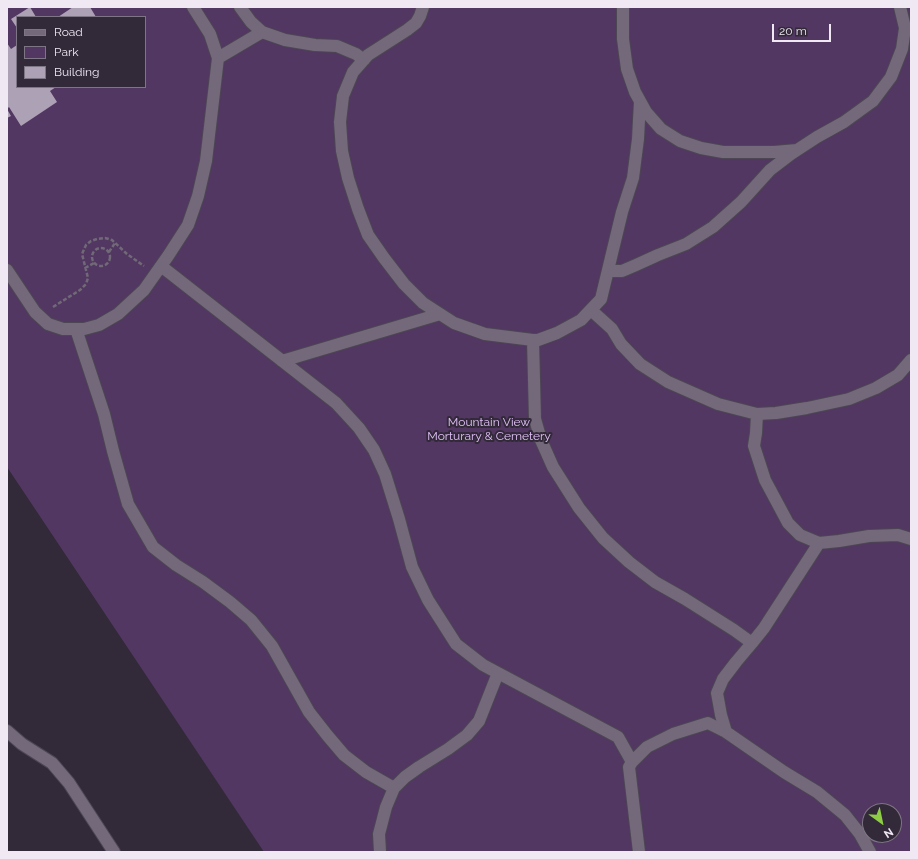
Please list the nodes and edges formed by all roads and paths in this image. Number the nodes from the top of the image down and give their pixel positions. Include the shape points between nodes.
1 (193, 7) edge
2 (240, 7) edge
3 (423, 7) edge
4 (623, 7) edge
5 (900, 7) edge
6 (262, 32) junction
7 (218, 58) junction
8 (364, 60) junction
9 (640, 101) junction
10 (797, 150) junction
11 (115, 243) junction
12 (109, 252) junction
13 (94, 263) junction
14 (85, 268) junction
15 (7, 270) edge
16 (158, 270) junction
17 (608, 271) junction
18 (591, 310) junction
19 (440, 314) junction
20 (39, 316) junction
21 (76, 329) junction
22 (533, 340) junction
23 (911, 360) edge
24 (282, 361) junction
25 (757, 414) junction
26 (911, 539) edge
27 (819, 543) junction
28 (752, 643) junction
29 (498, 673) junction
30 (7, 731) edge
31 (726, 732) junction
32 (632, 762) junction
33 (394, 788) junction
34 (114, 852) edge
35 (380, 852) edge
36 (640, 852) edge
37 (870, 852) edge

1 - 7 street via 210,34
2 - 6 street
3 - 8 street via 416,23
4 - 9 street via 623,39 628,69
5 - 10 street via 905,28 902,49 891,77 873,101
6 - 7 street
6 - 8 street via 285,40 337,46
7 - 16 street via 206,161 198,196 188,225
8 - 19 street via 353,72 343,96 340,122 342,151 348,178 368,235 376,247 404,284 423,303
9 - 10 street via 661,129 680,141 701,148 723,152
9 - 17 street via 633,178
10 - 17 street via 770,170 741,202 713,227 686,244 622,271
11 - 12 path
11 - 14 path via 105,238 97,238 86,245 82,254
11 - 16 path via 127,254
12 - 13 path via 110,261 105,266
12 - 13 path via 101,248 96,250 92,258
13 - 14 path
14 - 20 path via 88,278 86,284
15 - 20 street
16 - 21 street via 144,290 118,314 99,325
16 - 24 street
17 - 18 street via 601,299
18 - 22 street via 581,320 557,333
18 - 25 street via 612,329 621,344 640,364 668,382 718,404
19 - 22 street via 454,323 485,334
19 - 24 street
20 - 21 street via 48,324 63,329
21 - 33 street via 104,414 128,504 153,547 209,586 251,620 272,646 309,712 344,755 366,772
22 - 28 street via 535,419 553,466 579,508 603,538 629,562 655,582
23 - 25 street via 898,375 849,399 807,408
24 - 29 street via 336,403 359,428 374,450 385,474 412,567 428,600 456,644
25 - 27 street via 754,446 765,480 788,523 800,535
26 - 27 street via 898,535 869,536
27 - 28 street
28 - 31 street via 723,679 717,693
29 - 32 street via 618,737
29 - 33 street via 479,721 471,730
30 - 34 street via 52,763 69,783
31 - 32 street via 708,724 673,734 647,747
31 - 37 street via 817,792 845,815
32 - 36 street via 629,767
33 - 35 street via 379,834

